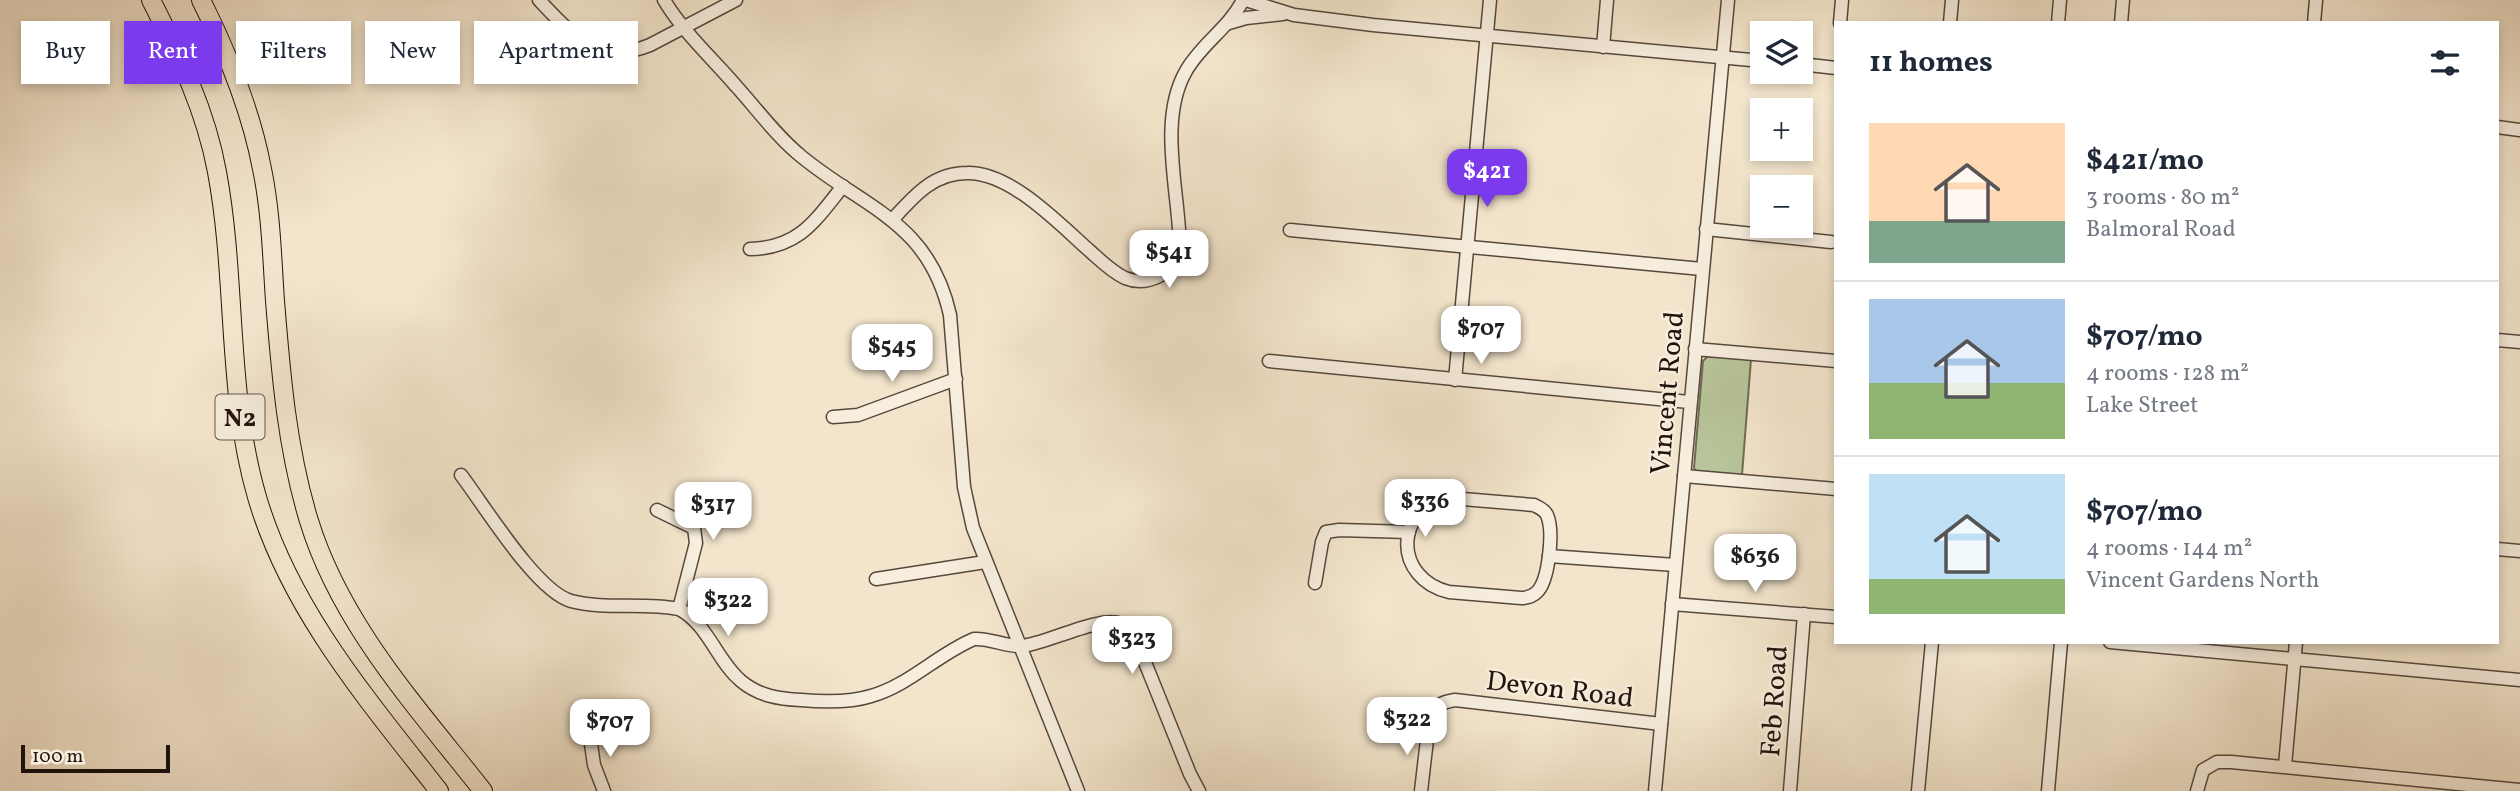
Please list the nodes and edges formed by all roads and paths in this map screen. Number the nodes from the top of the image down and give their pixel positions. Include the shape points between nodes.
1 (151, 0) edge
2 (201, 0) edge
3 (539, 0) edge
4 (664, 0) edge
5 (736, 0) edge
6 (1245, 0) edge
7 (1490, 0) edge
8 (1607, 0) edge
9 (1728, 0) edge
10 (1842, 0) edge
11 (1952, 0) edge
12 (2060, 0) edge
13 (2123, 0) edge
14 (2316, 0) edge
15 (1279, 8) edge
16 (1840, 21) edge
17 (1950, 21) edge
18 (2057, 21) edge
19 (2121, 21) edge
20 (2314, 21) edge
21 (1226, 25) junction
22 (682, 27) junction
23 (1487, 36) junction
24 (1603, 47) junction
25 (1723, 58) junction
26 (1750, 60) edge
27 (1813, 65) edge
28 (1834, 68) edge
29 (2499, 127) edge
30 (2520, 130) edge
31 (843, 186) junction
32 (893, 219) junction
33 (1706, 229) junction
34 (1290, 230) dead end
35 (1831, 242) dead end
36 (1467, 248) junction
37 (750, 249) dead end
38 (1702, 269) junction
39 (2499, 340) edge
40 (2520, 342) edge
41 (1695, 349) junction
42 (1269, 361) dead end
43 (1834, 361) edge
44 (956, 379) junction
45 (1455, 380) junction
46 (1689, 402) junction
47 (833, 417) dead end
48 (461, 475) dead end
49 (1684, 476) junction
50 (1834, 489) edge
51 (657, 510) dead end
52 (1409, 532) junction
53 (2499, 549) edge
54 (2520, 551) edge
55 (1549, 556) junction
56 (985, 562) junction
57 (1675, 565) junction
58 (876, 579) dead end
59 (1315, 583) dead end
60 (1672, 604) junction
61 (679, 609) junction
62 (1804, 614) junction
63 (1834, 617) edge
64 (1932, 644) edge
65 (2062, 644) edge
66 (2132, 644) edge
67 (2296, 644) edge
68 (1020, 646) junction
69 (2294, 659) junction
70 (2520, 680) edge
71 (1661, 724) junction
72 (590, 737) dead end
73 (2285, 766) junction
74 (2520, 790) edge
75 (439, 791) edge
76 (483, 791) edge
77 (604, 791) edge
78 (1078, 791) edge
79 (1199, 791) edge
80 (1421, 791) edge
81 (1655, 791) edge
82 (1790, 791) edge
83 (1918, 791) edge
84 (2048, 791) edge
85 (2197, 791) edge

1 - 75 highway, N2 via 187,74 217,173 239,407 256,496 269,532 312,622
2 - 76 highway, N2 via 225,48 262,169 283,398 294,464 327,570 382,663
3 - 22 street via 576,37 600,50 636,51
4 - 22 street
5 - 22 street
6 - 15 street
6 - 21 street
7 - 23 street
8 - 24 street
9 - 25 street, Vincent Road
10 - 16 street
11 - 17 street
12 - 18 street
13 - 19 street
14 - 20 street
15 - 21 street
15 - 23 street via 1373,25
21 - 32 street via 1196,55 1174,99 1171,134 1180,250 1173,265 1159,276 1139,281 1117,274 1019,191 979,173 953,174 926,185
22 - 31 street via 791,147
23 - 24 street
23 - 36 street
24 - 25 street
25 - 26 street
25 - 33 street, Vincent Road
27 - 28 street
29 - 30 street
31 - 32 street
31 - 37 street via 796,238
32 - 44 street via 928,258 943,290
33 - 35 street
33 - 38 street, Vincent Road
34 - 36 street
36 - 38 street
36 - 45 street
38 - 41 street, Vincent Road
39 - 40 street
41 - 43 street
41 - 46 street, Vincent Road
42 - 45 street
44 - 47 street via 858,415
44 - 56 street via 967,507
45 - 46 street
46 - 49 street, Vincent Road
48 - 61 street via 517,551 559,596 593,604
49 - 50 street
49 - 57 street, Vincent Road
51 - 61 street via 696,532
52 - 55 street via 1424,507 1438,500 1534,505 1548,517
52 - 55 street via 1410,562 1418,574 1449,592 1530,597 1538,592
52 - 59 street via 1326,532
53 - 54 street
55 - 57 street
56 - 58 street
56 - 68 street
57 - 60 street, Vincent Road
60 - 62 street
60 - 71 street, Vincent Road
61 - 68 street via 702,629 748,687 759,694 792,700 825,702 871,696 974,639
62 - 63 street
62 - 82 street, Feb Road
64 - 83 street
65 - 84 street
66 - 69 street
67 - 69 street
68 - 78 street
68 - 79 street via 1102,623 1122,624 1130,630
69 - 70 street
69 - 73 street
71 - 80 street, Devon Road via 1443,702 1430,714
71 - 81 street, Vincent Road
72 - 77 street
73 - 74 street
73 - 85 street via 2217,762 2203,770

